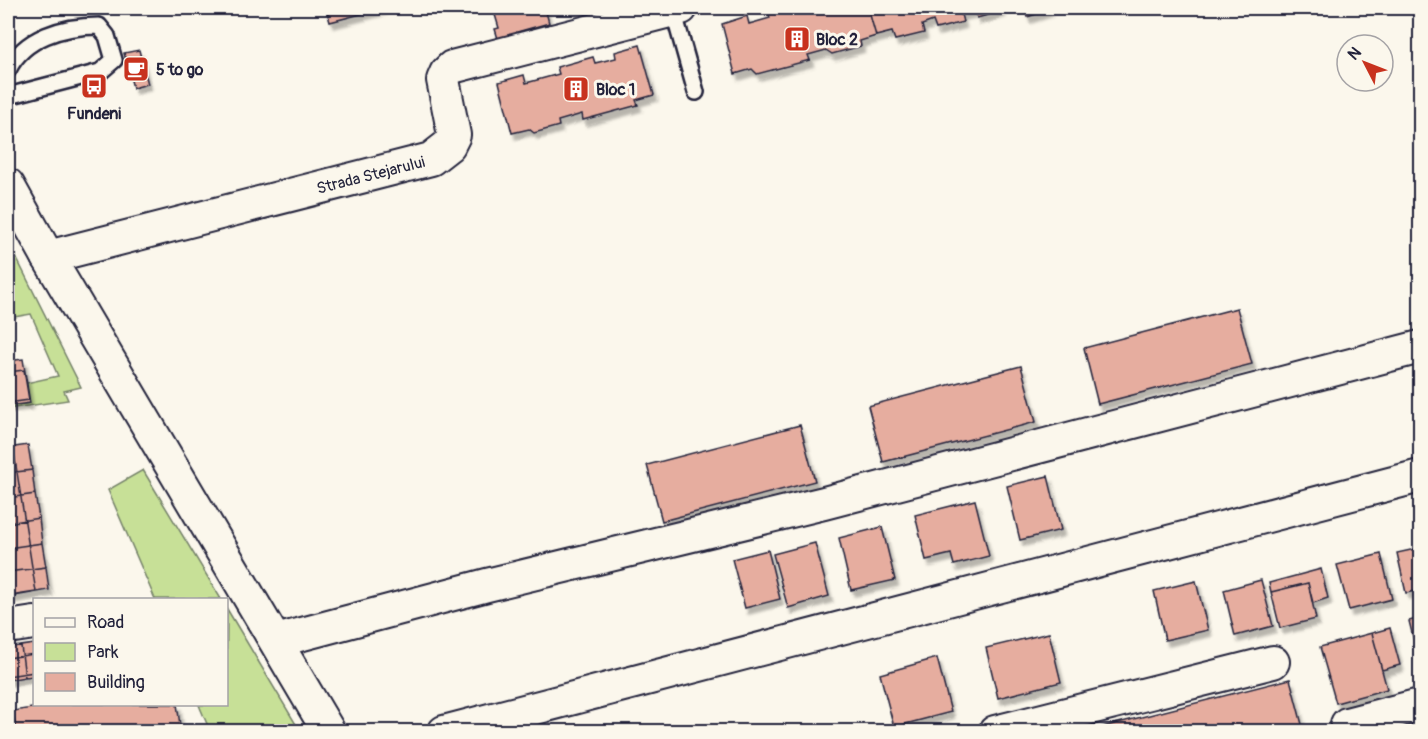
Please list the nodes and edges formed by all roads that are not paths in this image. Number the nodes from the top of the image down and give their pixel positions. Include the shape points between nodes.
1 (677, 9) edge
2 (8, 70) edge
3 (696, 92) dead end
4 (8, 96) edge
5 (8, 185) edge
6 (48, 257) junction
7 (1420, 346) edge
8 (1420, 476) edge
9 (33, 623) edge
10 (8, 627) edge
11 (276, 641) junction
12 (1273, 662) dead end
13 (1420, 705) edge
14 (1347, 724) dead end
15 (329, 732) edge
16 (444, 732) edge
17 (995, 732) edge

1 - 3 lane
1 - 6 street, Strada Stejarului via 452,67 443,80 454,135 449,145 430,159
2 - 4 lane via 23,48 40,38 82,26 99,26 107,36 114,60 100,72
5 - 6 street
6 - 11 street
7 - 11 street via 824,503
8 - 16 street
9 - 10 street
11 - 15 street
12 - 17 street
13 - 14 street

